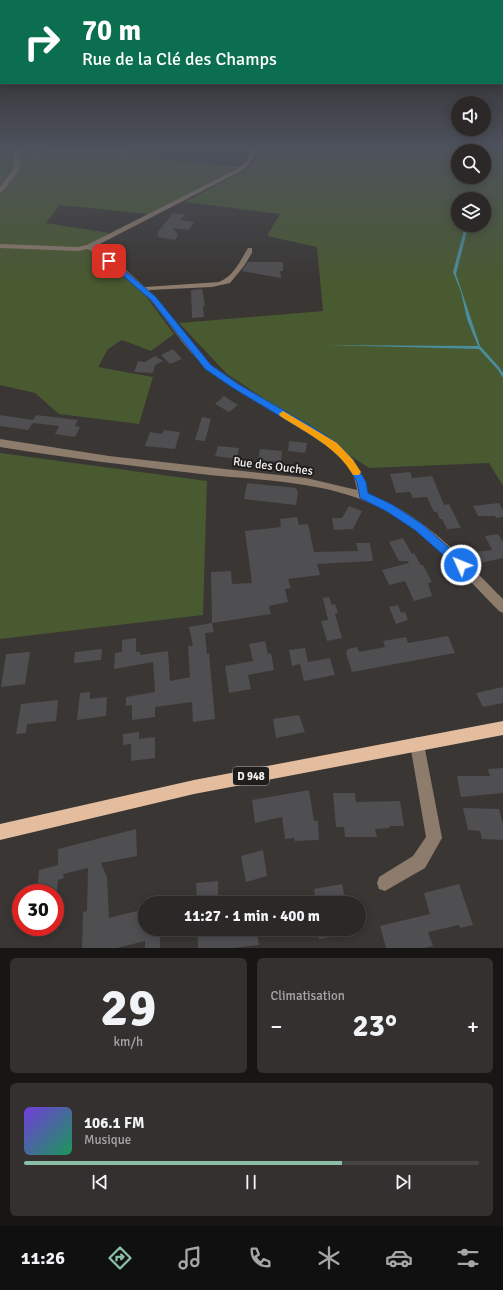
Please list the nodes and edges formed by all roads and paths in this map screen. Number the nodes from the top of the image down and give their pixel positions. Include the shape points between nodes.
1 (196, 192) edge
2 (0, 246) edge
3 (89, 247) junction
4 (250, 249) dead end
5 (144, 289) junction
6 (0, 443) edge
7 (363, 495) junction
8 (503, 607) edge
9 (503, 728) edge
10 (417, 744) junction
11 (0, 832) edge
12 (385, 883) dead end

1 - 3 street
2 - 3 street via 78,249
3 - 5 street via 99,252
4 - 5 street via 227,281 212,285
5 - 7 street via 208,367 334,446 350,462 362,482
6 - 7 street, Rue des Ouches via 338,487
7 - 8 street, Rue des Ouches via 390,508 419,527 451,554
9 - 10 main road, D 948
10 - 11 main road, D 948 via 194,787
10 - 12 street via 434,838 419,862

